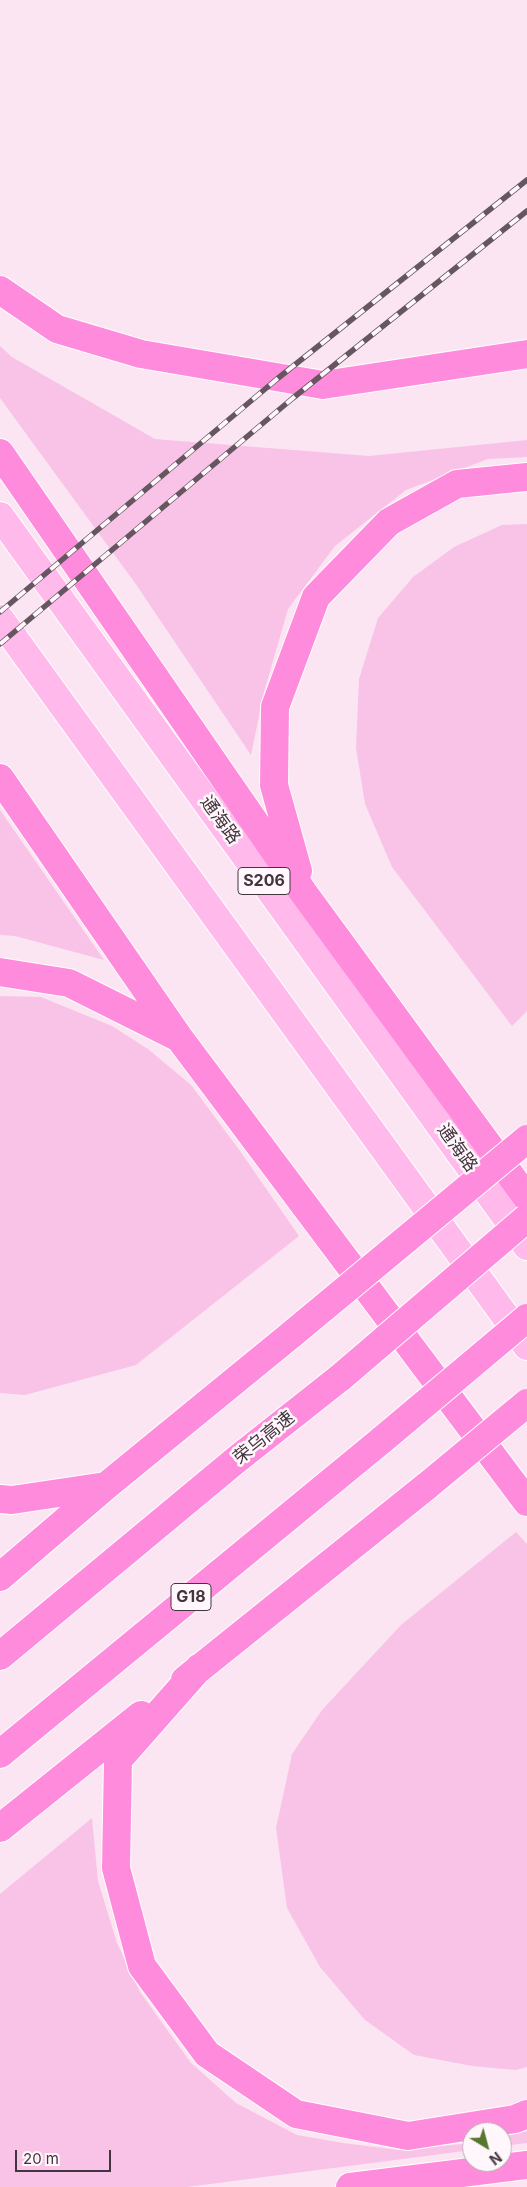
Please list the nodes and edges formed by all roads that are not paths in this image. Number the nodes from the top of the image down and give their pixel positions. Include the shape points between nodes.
1 (0, 290) edge
2 (527, 354) edge
3 (0, 453) edge
4 (527, 477) edge
5 (0, 516) edge
6 (0, 619) edge
7 (0, 778) edge
8 (303, 892) junction
9 (0, 972) edge
10 (180, 1039) junction
11 (527, 1139) edge
12 (527, 1198) edge
13 (527, 1218) edge
14 (527, 1246) edge
15 (527, 1318) edge
16 (527, 1346) edge
17 (527, 1403) edge
18 (106, 1486) junction
19 (0, 1499) edge
20 (527, 1502) edge
21 (0, 1577) edge
22 (0, 1656) edge
23 (200, 1668) junction
24 (0, 1754) edge
25 (0, 1828) edge
26 (527, 2114) edge
27 (527, 2165) edge
28 (350, 2187) edge

1 - 2 highway via 57,329 141,354 323,384
3 - 8 highway
4 - 8 highway via 457,484 389,522 316,597 275,707 274,785
5 - 14 main road, 通海路 / S206
6 - 16 main road
7 - 10 highway
8 - 12 highway
9 - 10 highway via 69,983
10 - 20 highway
11 - 18 highway, bridge
13 - 22 highway, 荣乌高速, bridge via 342,1377 236,1460
15 - 24 highway, G18, bridge
17 - 23 highway, bridge
18 - 19 highway
18 - 21 highway
23 - 25 highway
23 - 26 highway via 118,1760 116,1868 142,1966 207,2054 296,2114 408,2136 515,2119
27 - 28 highway

